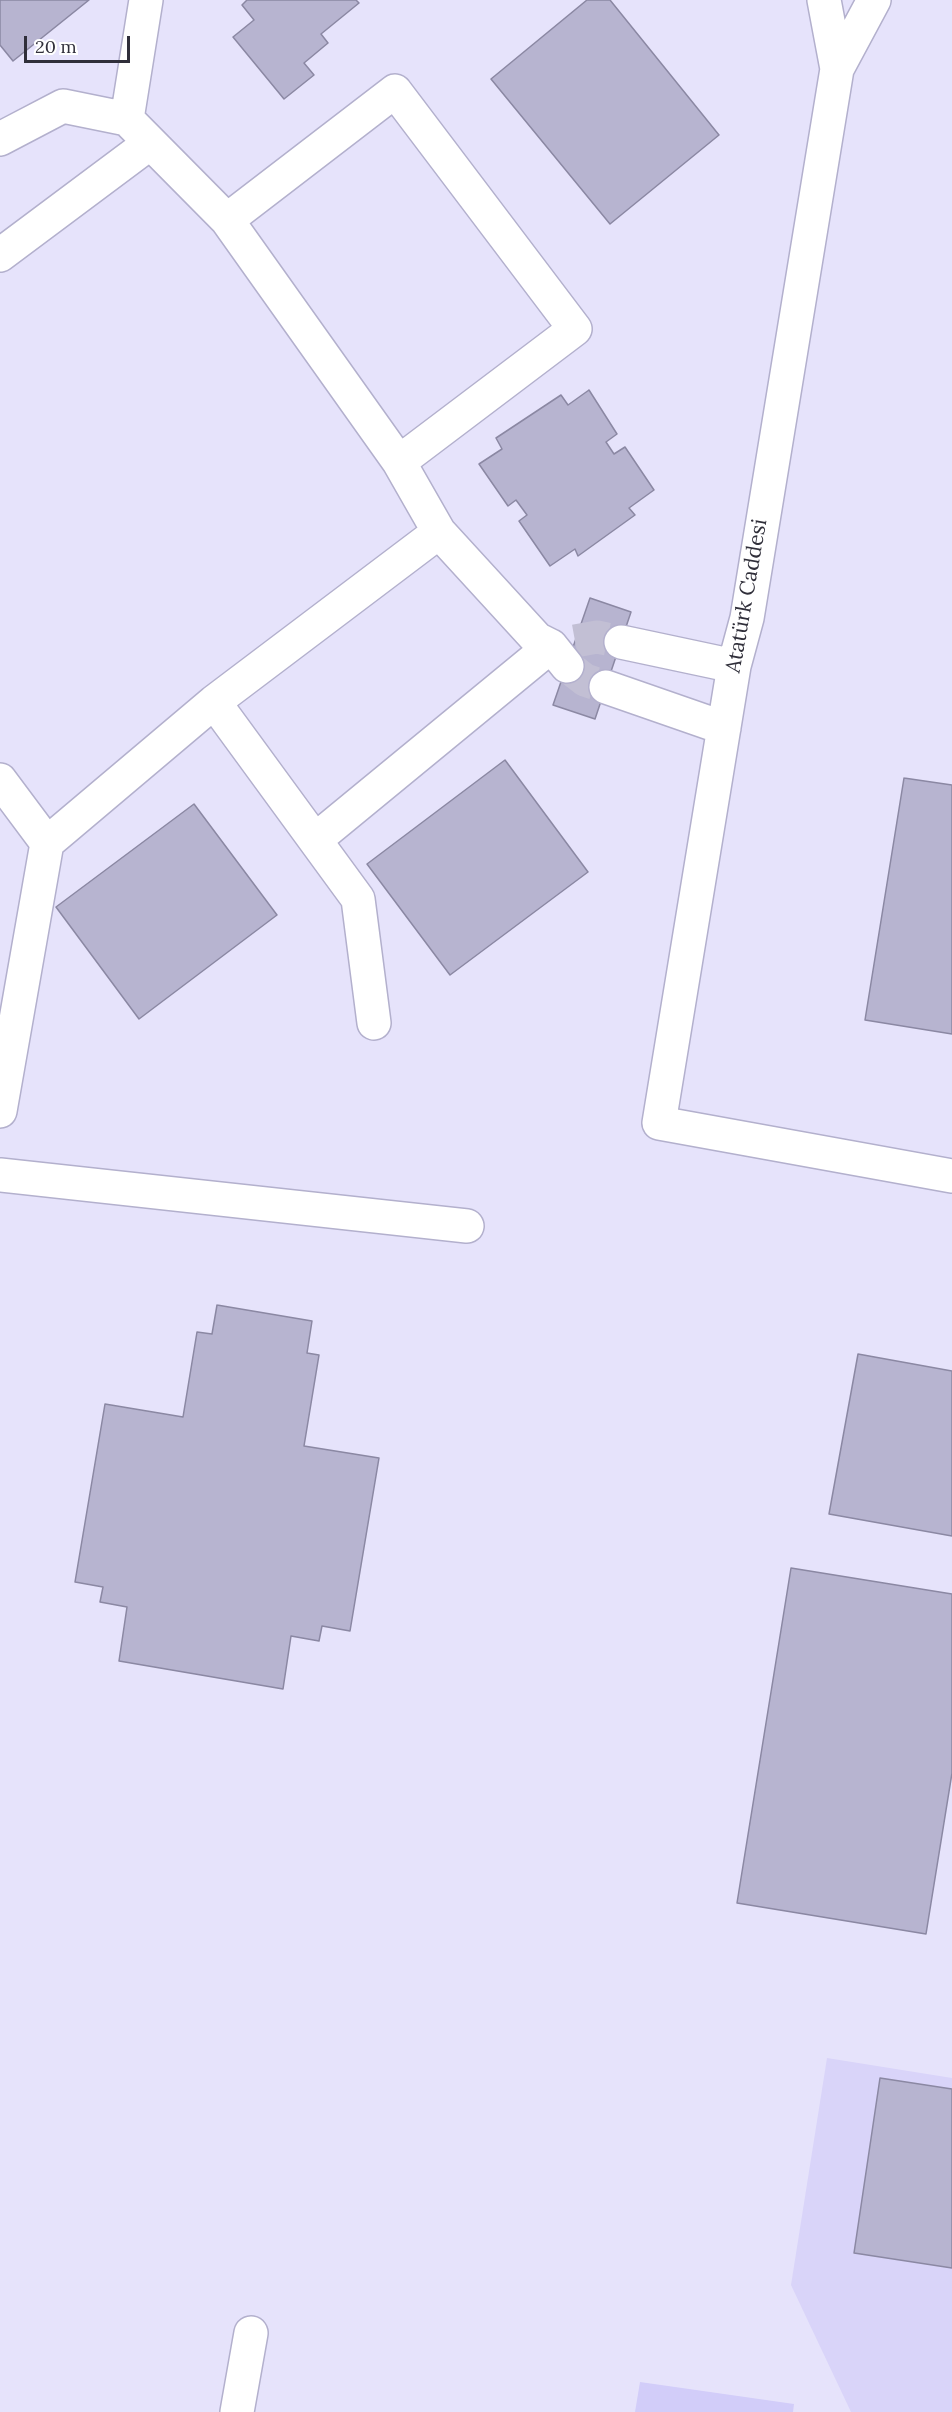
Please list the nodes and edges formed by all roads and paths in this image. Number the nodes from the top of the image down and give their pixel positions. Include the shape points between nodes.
1 (146, 0) edge
2 (824, 0) edge
3 (874, 0) edge
4 (837, 69) junction
5 (127, 119) junction
6 (0, 139) edge
7 (150, 142) junction
8 (226, 220) junction
9 (0, 255) edge
10 (399, 462) junction
11 (439, 532) junction
12 (621, 642) tunnel mouth
13 (734, 666) junction
14 (606, 687) tunnel mouth
15 (214, 702) junction
16 (724, 728) junction
17 (0, 780) edge
18 (315, 840) junction
19 (47, 843) junction
20 (374, 1023) dead end
21 (0, 1111) edge
22 (0, 1175) edge
23 (952, 1176) edge
24 (467, 1226) dead end
25 (251, 2333) dead end
26 (237, 2412) edge

1 - 5 street
2 - 4 street
3 - 4 street
4 - 13 street, Atatürk Caddesi via 747,618
5 - 6 street via 63,106
5 - 7 street
7 - 8 street
7 - 9 street
8 - 10 street
8 - 10 street via 395,91 575,329
10 - 11 street
11 - 15 street
11 - 18 street via 537,639 561,650
12 - 13 street
13 - 16 street, Atatürk Caddesi
14 - 16 street
15 - 18 street
15 - 19 street
16 - 23 street, Atatürk Caddesi via 659,1123
17 - 19 street
18 - 20 street via 358,899
19 - 21 street
22 - 24 street
25 - 26 street

